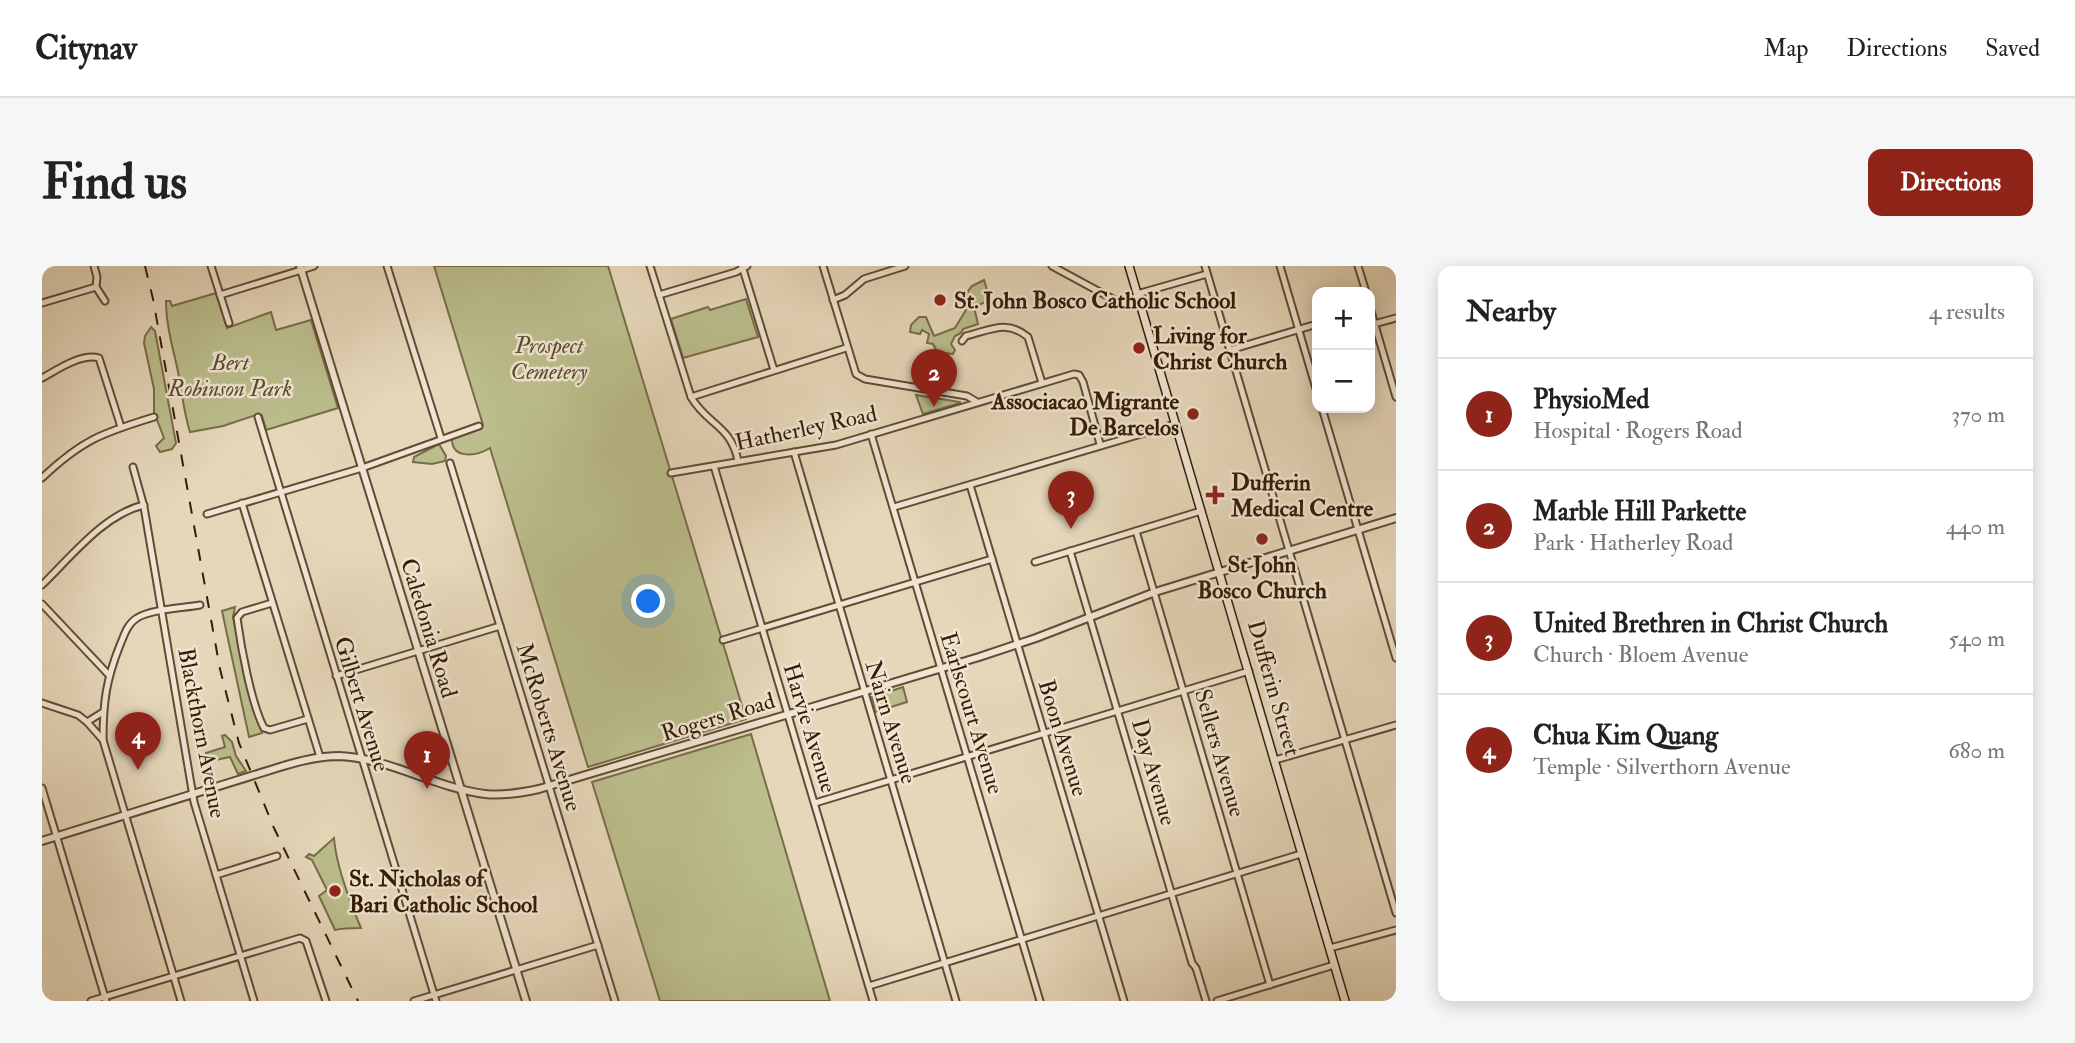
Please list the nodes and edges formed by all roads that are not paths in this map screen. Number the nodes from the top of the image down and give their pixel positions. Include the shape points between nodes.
1 (94, 266) edge
2 (211, 266) edge
3 (314, 266) edge
4 (387, 266) edge
5 (650, 266) edge
6 (823, 266) edge
7 (905, 266) edge
8 (1052, 266) edge
9 (1129, 266) edge
10 (1205, 266) edge
11 (1280, 266) edge
12 (1358, 266) edge
13 (744, 267) edge
14 (300, 268) edge
15 (1207, 274) junction
16 (96, 287) junction
17 (1364, 287) edge
18 (1137, 294) junction
19 (220, 295) junction
20 (659, 295) junction
21 (832, 300) junction
22 (105, 301) dead end
23 (42, 303) edge
24 (1140, 303) junction
25 (1396, 318) edge
26 (229, 323) dead end
27 (1375, 324) edge
28 (1312, 325) edge
29 (1375, 327) edge
30 (1298, 329) junction
31 (962, 341) dead end
32 (846, 348) junction
33 (1230, 350) junction
34 (774, 370) junction
35 (1312, 375) edge
36 (42, 378) edge
37 (1042, 383) junction
38 (691, 397) junction
39 (1396, 397) edge
40 (977, 402) junction
41 (1323, 413) edge
42 (153, 417) dead end
43 (258, 417) dead end
44 (1175, 424) junction
45 (479, 426) dead end
46 (121, 427) junction
47 (871, 434) junction
48 (441, 438) junction
49 (1100, 444) junction
50 (794, 452) junction
51 (738, 461) junction
52 (450, 463) dead end
53 (714, 466) junction
54 (133, 467) dead end
55 (362, 468) junction
56 (671, 472) dead end
57 (43, 476) edge
58 (970, 485) junction
59 (279, 492) junction
60 (242, 503) junction
61 (144, 505) junction
62 (894, 507) junction
63 (1201, 511) junction
64 (207, 514) dead end
65 (1396, 518) edge
66 (1136, 531) junction
67 (1358, 531) junction
68 (1070, 551) junction
69 (1289, 551) junction
70 (992, 559) junction
71 (1035, 562) dead end
72 (1219, 571) junction
73 (915, 582) junction
74 (42, 585) edge
75 (1155, 592) junction
76 (272, 603) junction
77 (42, 604) edge
78 (200, 605) dead end
79 (839, 606) junction
80 (163, 611) junction
81 (1090, 617) junction
82 (500, 626) junction
83 (762, 629) junction
84 (723, 640) dead end
85 (1017, 644) junction
86 (418, 652) junction
87 (1396, 658) edge
88 (941, 668) junction
89 (1249, 671) junction
90 (108, 674) junction
91 (336, 676) junction
92 (1184, 690) junction
93 (864, 692) junction
94 (43, 705) edge
95 (1118, 711) junction
96 (103, 712) junction
97 (788, 714) junction
98 (308, 719) junction
99 (88, 722) junction
100 (1396, 724) edge
101 (1043, 733) junction
102 (103, 740) junction
103 (1344, 740) junction
104 (320, 757) junction
105 (967, 757) junction
106 (362, 760) junction
107 (1275, 760) junction
108 (890, 779) junction
109 (549, 786) junction
110 (459, 787) junction
111 (42, 788) edge
112 (193, 793) junction
113 (815, 803) junction
114 (125, 816) junction
115 (57, 836) junction
116 (42, 841) edge
117 (1301, 854) junction
118 (277, 856) dead end
119 (1237, 873) junction
120 (216, 875) junction
121 (1172, 893) junction
122 (1396, 913) edge
123 (1098, 916) junction
124 (1396, 930) edge
125 (1021, 940) junction
126 (598, 945) junction
127 (1330, 948) junction
128 (240, 956) junction
129 (945, 963) junction
130 (1335, 965) junction
131 (516, 970) junction
132 (173, 976) junction
133 (1269, 985) junction
134 (869, 986) junction
135 (435, 998) edge
136 (105, 999) edge
137 (91, 1001) edge
138 (181, 1001) edge
139 (254, 1001) edge
140 (326, 1001) edge
141 (414, 1001) edge
142 (526, 1001) edge
143 (615, 1001) edge
144 (873, 1001) edge
145 (956, 1001) edge
146 (1040, 1001) edge
147 (1124, 1001) edge
148 (1206, 1001) edge
149 (1217, 1001) edge
150 (1345, 1001) edge

1 - 16 street
2 - 19 street
3 - 14 street
4 - 48 street
5 - 20 street
6 - 21 street
7 - 21 street via 864,278
8 - 24 street via 1122,304
9 - 18 main road, Dufferin Street
10 - 15 street
11 - 30 street
12 - 17 street
13 - 20 street
13 - 34 street
14 - 19 street
14 - 55 street, Caledonia Road
15 - 18 street
15 - 33 street
16 - 22 street
16 - 23 street
18 - 24 main road, Dufferin Street
19 - 26 street
20 - 38 street
21 - 32 street
24 - 44 main road, Dufferin Street
25 - 27 street
28 - 30 street
29 - 39 street
30 - 33 street
30 - 35 street
31 - 37 street via 1005,325 1026,334
32 - 34 street
32 - 40 street via 860,377 967,396
33 - 69 street
34 - 38 street
36 - 46 street via 97,357
37 - 40 street, Hatherley Road
37 - 49 street, Hatherley Road via 1080,377
38 - 51 street via 730,437
40 - 47 street, Hatherley Road
41 - 67 street
42 - 46 street
43 - 59 street, Gilbert Avenue
44 - 49 street
44 - 63 main road, Dufferin Street
45 - 48 street
46 - 57 street via 87,441
47 - 50 street, Hatherley Road
47 - 62 street, Earlscourt Avenue
48 - 55 street
49 - 58 street
50 - 51 street, Hatherley Road
50 - 79 street, Nairn Avenue
51 - 53 street, Hatherley Road
52 - 82 street, McRoberts Avenue
53 - 56 street, Hatherley Road
53 - 83 street, Harvie Avenue
54 - 61 street, Blackthorn Avenue
55 - 59 street
55 - 86 street, Caledonia Road
58 - 62 street
58 - 70 street, Boon Avenue
59 - 60 street
59 - 91 street, Gilbert Avenue
60 - 64 street
60 - 76 street
61 - 74 street via 110,519
61 - 80 street, Blackthorn Avenue
62 - 73 street, Earlscourt Avenue
63 - 66 street
63 - 72 main road, Dufferin Street
65 - 67 street, Rogers Road
66 - 68 street
66 - 75 street, Sellers Avenue
67 - 69 street, Rogers Road
67 - 87 street
68 - 71 street
68 - 81 street, Day Avenue
69 - 72 street, Rogers Road
69 - 103 street
70 - 73 street
70 - 85 street, Boon Avenue
72 - 75 street, Rogers Road
72 - 89 main road, Dufferin Street
73 - 79 street
73 - 88 street, Earlscourt Avenue
75 - 81 street, Rogers Road
75 - 92 street, Sellers Avenue
76 - 98 street
76 - 98 street via 242,612 237,618 261,721 270,730
77 - 90 street
78 - 80 street
79 - 83 street
79 - 93 street, Nairn Avenue
80 - 90 street via 134,620
80 - 112 street, Blackthorn Avenue
81 - 85 street, Rogers Road
81 - 95 street, Day Avenue
82 - 86 street
82 - 109 street, McRoberts Avenue
83 - 84 street
83 - 97 street, Harvie Avenue
85 - 88 street, Rogers Road
85 - 101 street, Boon Avenue
86 - 91 street
86 - 110 street, Caledonia Road
88 - 93 street, Rogers Road
88 - 105 street, Earlscourt Avenue
89 - 92 street
89 - 107 main road, Dufferin Street
90 - 96 street
91 - 106 street, Gilbert Avenue
92 - 95 street
92 - 119 street, Sellers Avenue
93 - 97 street, Rogers Road
93 - 108 street, Nairn Avenue
94 - 99 street via 69,711
95 - 101 street
95 - 121 street, Day Avenue
96 - 99 street
96 - 102 street
97 - 109 street, Rogers Road
97 - 113 street, Harvie Avenue
98 - 104 street
99 - 102 street
100 - 103 street
101 - 105 street
101 - 123 street, Boon Avenue
102 - 114 street
103 - 107 street
103 - 122 street
104 - 106 street, Rogers Road
104 - 112 street, Rogers Road
105 - 108 street
105 - 125 street, Earlscourt Avenue
106 - 110 street, Rogers Road
106 - 135 street, Gilbert Avenue
107 - 117 main road, Dufferin Street
108 - 113 street
108 - 129 street, Nairn Avenue
109 - 110 street, Rogers Road via 505,794
109 - 126 street, McRoberts Avenue
110 - 131 street, Caledonia Road
111 - 115 street
112 - 114 street, Rogers Road
112 - 120 street, Blackthorn Avenue
113 - 134 street, Harvie Avenue
114 - 115 street, Rogers Road
114 - 132 street
115 - 116 street, Rogers Road
115 - 136 street
117 - 119 street
117 - 127 main road, Dufferin Street
118 - 120 street
119 - 121 street
119 - 133 street, Sellers Avenue
120 - 128 street, Blackthorn Avenue
121 - 123 street
121 - 148 street, Day Avenue
123 - 125 street
123 - 147 street, Boon Avenue
124 - 127 street
125 - 129 street
125 - 146 street, Earlscourt Avenue
126 - 131 street
126 - 143 street, McRoberts Avenue
127 - 130 main road, Dufferin Street
128 - 132 street
128 - 139 street, Blackthorn Avenue
128 - 140 street via 304,939
129 - 134 street
129 - 145 street, Nairn Avenue
130 - 133 street
130 - 150 main road, Dufferin Street
131 - 135 street
131 - 142 street, Caledonia Road
132 - 136 street
132 - 138 street
133 - 149 street
134 - 144 street, Harvie Avenue
135 - 141 street
136 - 137 street

